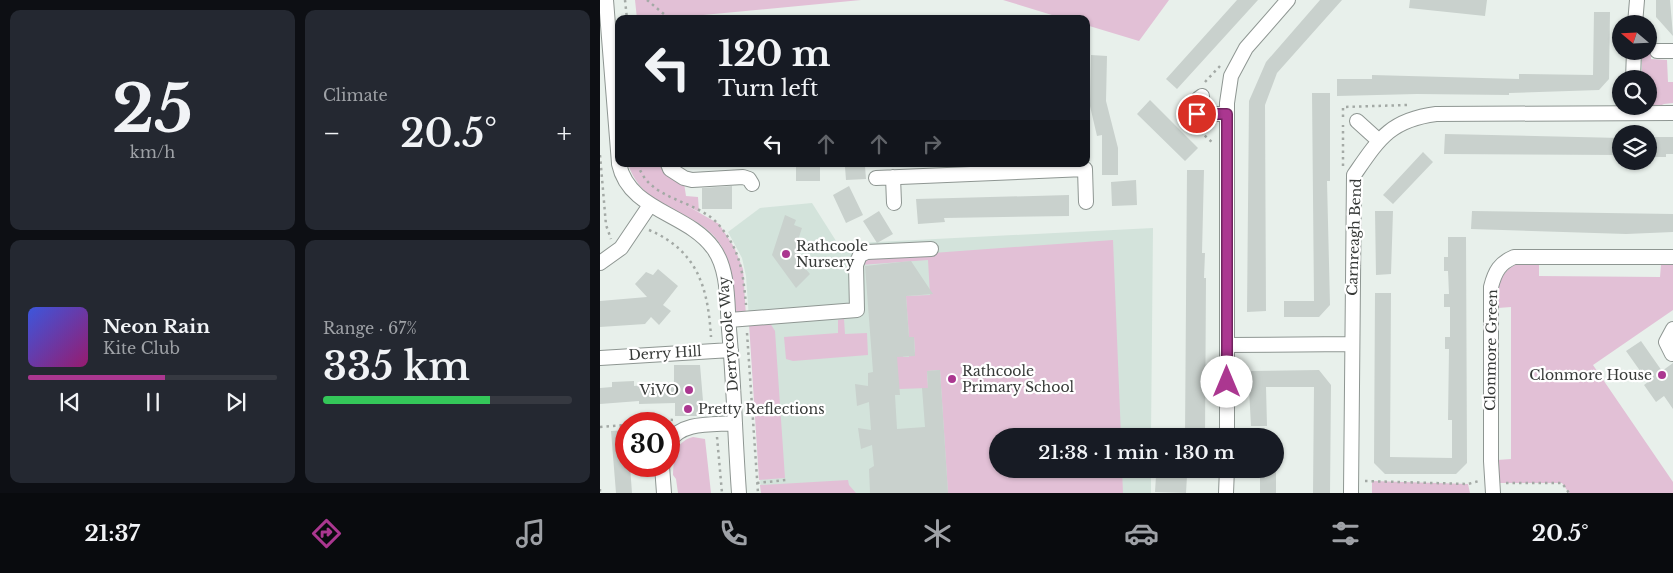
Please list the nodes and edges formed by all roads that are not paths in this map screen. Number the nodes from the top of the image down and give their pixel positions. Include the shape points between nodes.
1 (606, 0) edge
2 (1288, 0) edge
3 (1636, 0) edge
4 (1635, 15) edge
5 (1658, 51) edge
6 (1673, 51) edge
7 (1202, 96) dead end
8 (615, 106) edge
9 (1612, 110) edge
10 (1657, 111) edge
11 (1673, 113) edge
12 (1227, 114) junction
13 (1357, 121) dead end
14 (1378, 140) junction
15 (621, 167) edge
16 (669, 167) edge
17 (1033, 167) edge
18 (1085, 167) edge
19 (928, 169) edge
20 (893, 177) junction
21 (876, 178) dead end
22 (752, 184) dead end
23 (1086, 202) dead end
24 (894, 203) dead end
25 (650, 205) junction
26 (931, 249) dead end
27 (1673, 257) edge
28 (600, 263) edge
29 (729, 320) junction
30 (1673, 329) edge
31 (1352, 344) junction
32 (1228, 345) junction
33 (731, 350) junction
34 (1672, 354) dead end
35 (600, 358) edge
36 (735, 423) junction
37 (1227, 428) edge
38 (680, 432) edge
39 (663, 477) edge
40 (1227, 478) edge
41 (1492, 485) edge
42 (1350, 487) edge
43 (738, 489) edge
44 (664, 493) edge
45 (1226, 493) edge

1 - 8 street, Derrycoole Way
2 - 12 street via 1246,48 1231,76
3 - 4 street
5 - 6 street
7 - 12 street via 1198,99 1197,114
9 - 14 street, Carnreagh Bend via 1436,114 1404,121
10 - 11 street, Carnreagh Bend
12 - 32 street
13 - 14 street
14 - 31 street, Carnreagh Bend via 1354,175
15 - 25 street, Derrycoole Way via 627,184
16 - 22 street via 692,180 743,177
17 - 19 street
18 - 23 street
19 - 20 street
20 - 21 street
20 - 24 street
25 - 28 street via 622,248
25 - 29 street, Derrycoole Way via 688,227 713,247 720,261
26 - 29 street via 860,255 856,265 856,310
27 - 41 street, Clonmore Green via 1514,257 1503,261 1494,273 1491,287
29 - 33 street, Derrycoole Way
30 - 34 street via 1666,342
31 - 32 street
31 - 42 street, Carnreagh Bend
32 - 37 street
33 - 35 street, Derry Hill
33 - 36 street, Derrycoole Way
36 - 38 street via 688,427
36 - 43 street, Derrycoole Way
39 - 44 street
40 - 45 street

